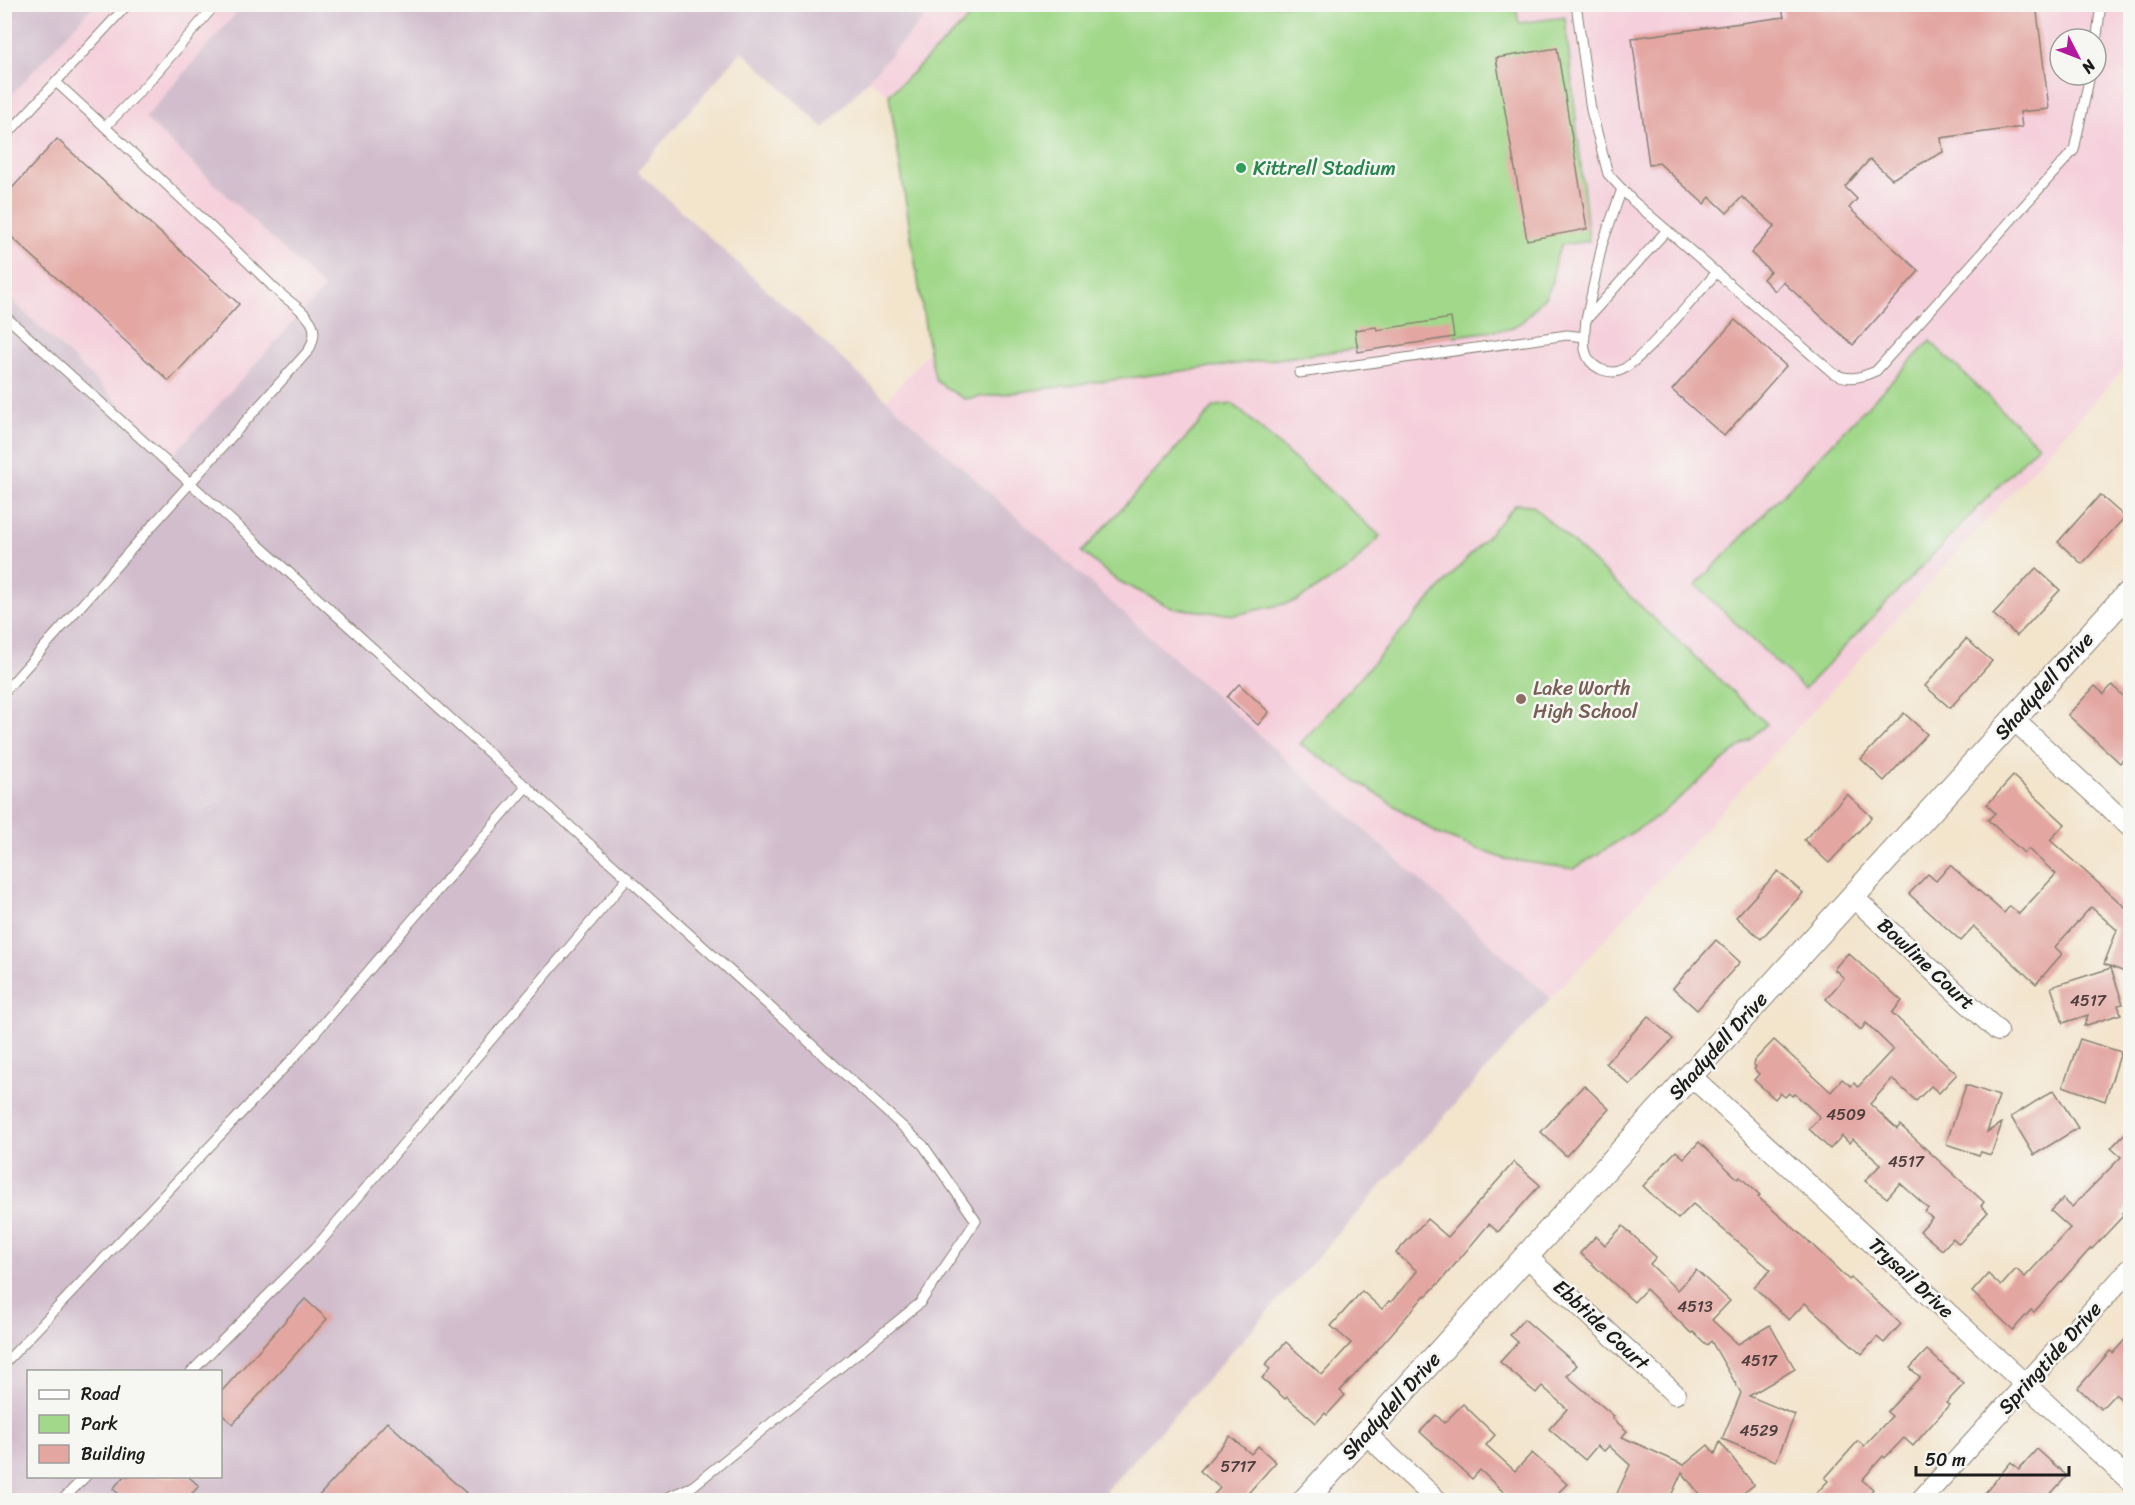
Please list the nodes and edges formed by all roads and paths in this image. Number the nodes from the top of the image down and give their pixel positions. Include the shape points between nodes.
1 (128, 4) edge
2 (216, 4) edge
3 (1576, 4) edge
4 (2101, 4) edge
5 (2098, 27) edge
6 (57, 83) junction
7 (2087, 87) edge
8 (105, 127) junction
9 (4, 138) edge
10 (1622, 189) junction
11 (1667, 230) junction
12 (1717, 272) junction
13 (4, 315) edge
14 (1586, 320) junction
15 (1585, 337) junction
16 (1299, 373) dead end
17 (190, 482) junction
18 (2130, 591) edge
19 (4, 692) edge
20 (2014, 720) junction
21 (526, 786) junction
22 (2130, 827) edge
23 (628, 878) junction
24 (1853, 897) junction
25 (1998, 1031) dead end
26 (1691, 1076) junction
27 (1527, 1257) junction
28 (2130, 1269) edge
29 (4, 1364) edge
30 (192, 1370) edge
31 (2025, 1385) junction
32 (1674, 1394) dead end
33 (1366, 1434) junction
34 (84, 1478) edge
35 (2130, 1481) edge
36 (62, 1500) edge
37 (660, 1500) edge
38 (1305, 1500) edge
39 (1437, 1500) edge
40 (1921, 1500) edge

1 - 6 lane
2 - 8 lane
3 - 10 lane via 1591,110 1608,174
4 - 5 lane
6 - 8 lane
6 - 9 lane
7 - 12 lane via 2074,150 1876,371 1844,379 1833,373
8 - 17 lane via 313,325 314,338 309,350
10 - 11 lane
10 - 14 lane via 1602,245
11 - 12 lane
11 - 14 lane
12 - 15 lane via 1636,361 1618,371 1605,371 1593,365 1584,350
13 - 17 lane
14 - 15 lane
15 - 16 lane via 1567,335
17 - 19 lane
17 - 21 lane
18 - 20 street, Shadydell Drive
20 - 22 street
20 - 24 street, Shadydell Drive
21 - 23 lane
21 - 29 lane via 299,1052
23 - 30 lane via 316,1247
23 - 37 lane via 923,1145 976,1221 920,1303 693,1486
24 - 25 street, Bowline Court
24 - 26 street, Shadydell Drive
26 - 27 street, Shadydell Drive
26 - 31 street, Trysail Drive
27 - 32 street, Ebbtide Court
27 - 33 street, Shadydell Drive
28 - 31 street, Springtide Drive
31 - 35 street, Trysail Drive
31 - 40 street, Springtide Drive
33 - 38 street, Shadydell Drive
33 - 39 street
34 - 36 lane

